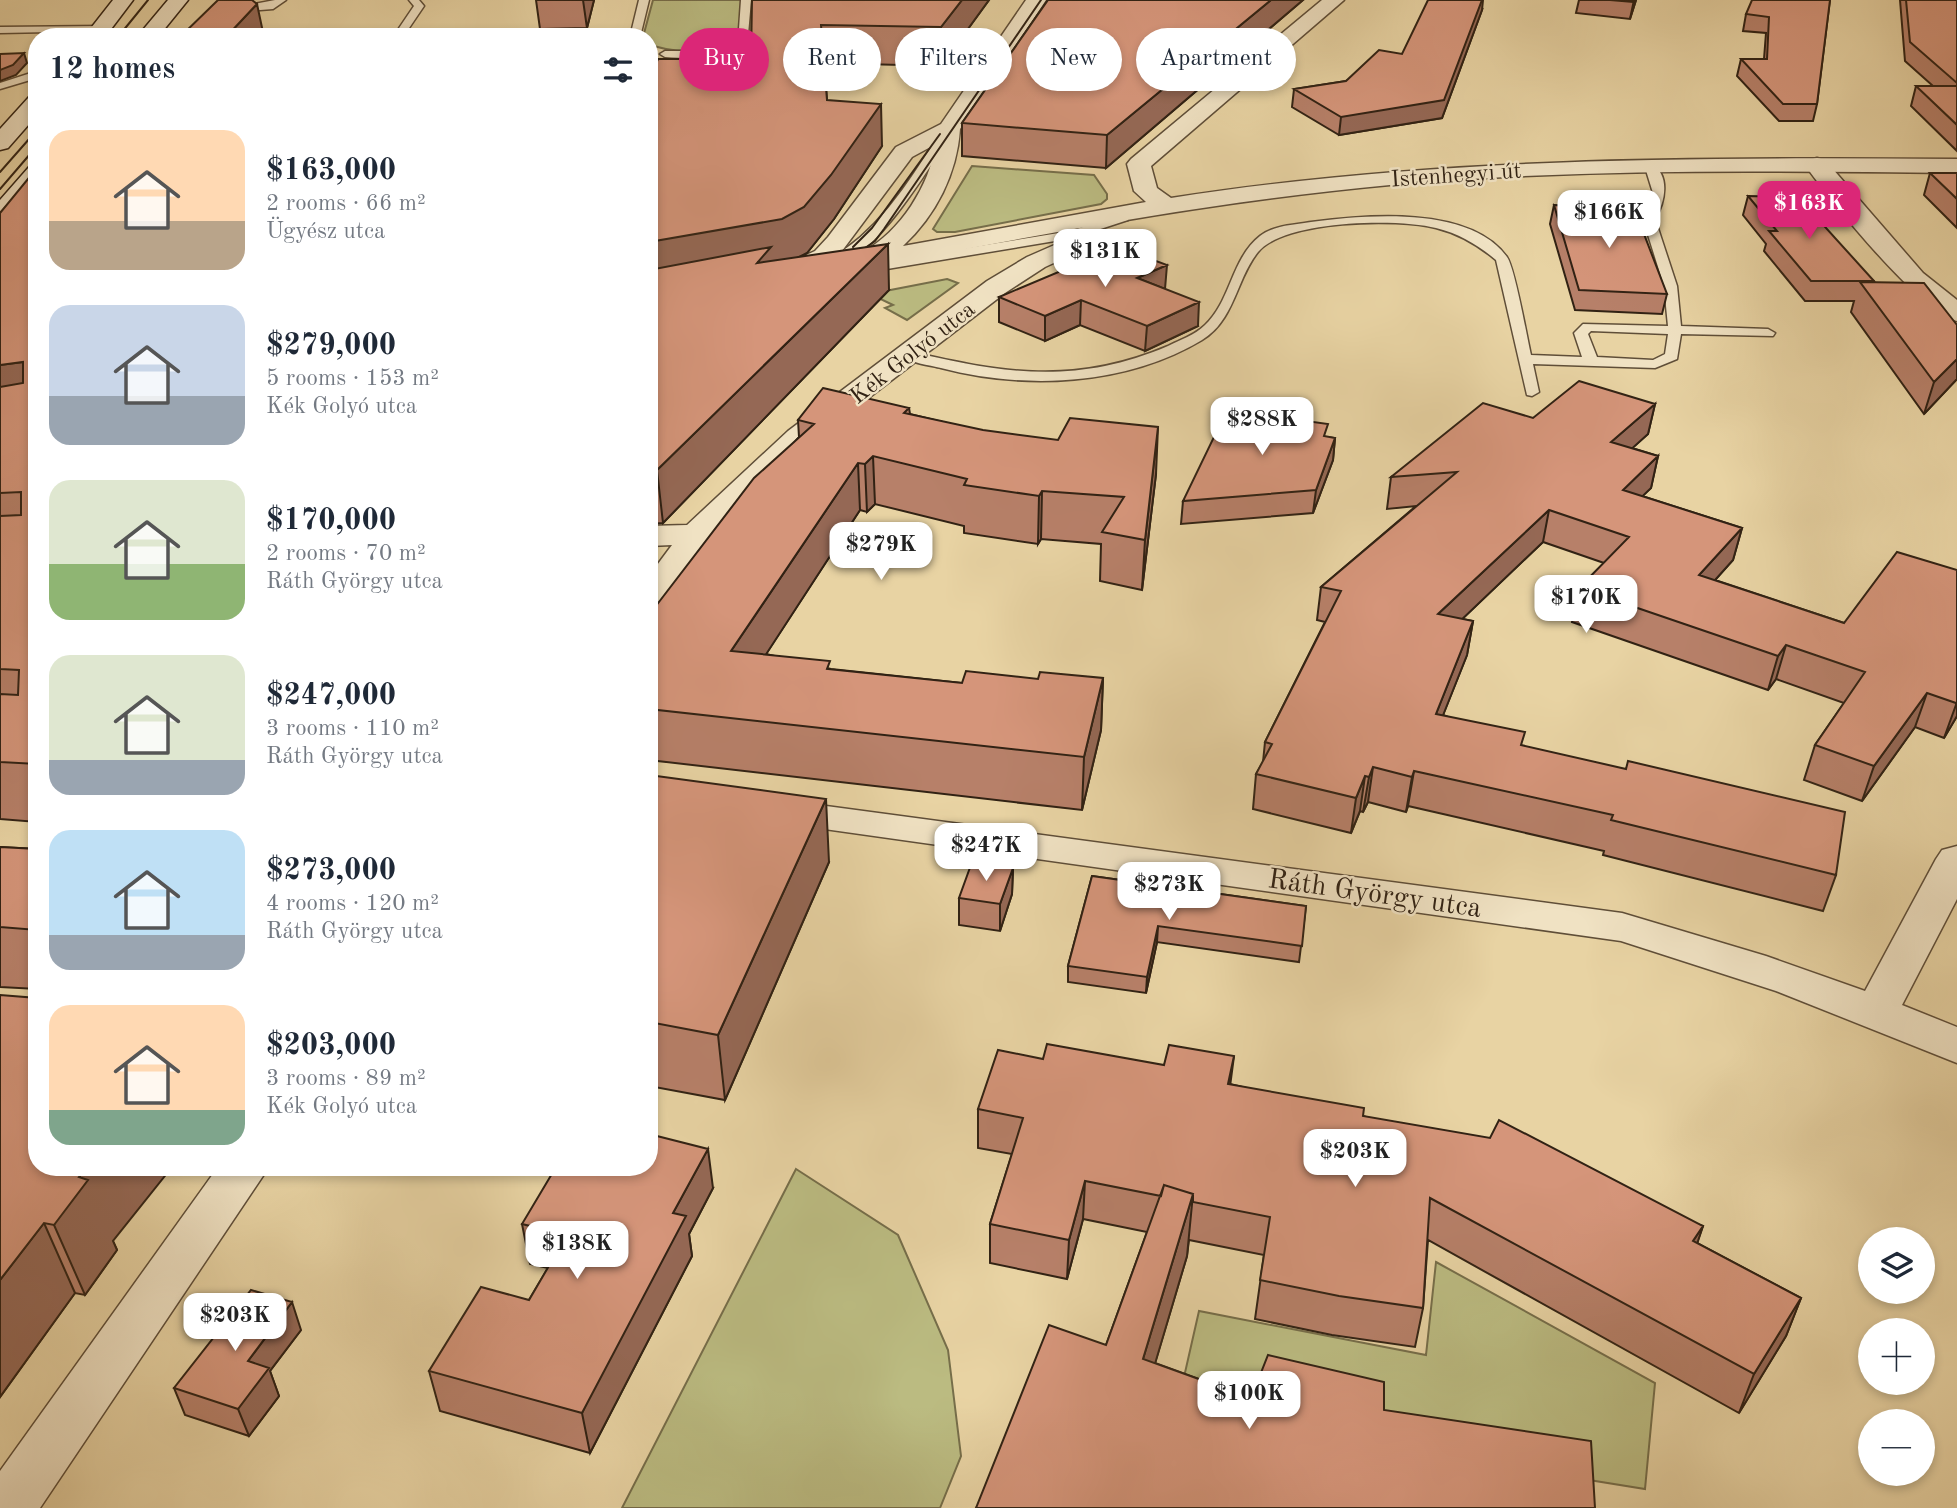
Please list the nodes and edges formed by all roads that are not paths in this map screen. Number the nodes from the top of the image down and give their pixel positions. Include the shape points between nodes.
1 (124, 0) edge
2 (178, 0) edge
3 (281, 0) edge
4 (414, 0) edge
5 (644, 0) edge
6 (746, 0) edge
7 (1036, 0) edge
8 (1333, 0) edge
9 (234, 9) edge
10 (101, 28) edge
11 (155, 28) edge
12 (404, 28) edge
13 (637, 28) edge
14 (0, 30) edge
15 (28, 31) edge
16 (665, 54) dead end
17 (28, 77) edge
18 (0, 86) edge
19 (28, 112) edge
20 (949, 129) junction
21 (0, 143) edge
22 (1817, 164) junction
23 (1957, 166) edge
24 (1651, 167) junction
25 (28, 182) edge
26 (1168, 208) junction
27 (1142, 211) junction
28 (1594, 212) edge
29 (0, 215) edge
30 (1649, 219) junction
31 (904, 231) junction
32 (1075, 244) junction
33 (946, 246) junction
34 (867, 260) junction
35 (806, 282) junction
36 (1957, 313) edge
37 (1677, 330) junction
38 (1768, 333) dead end
39 (908, 355) junction
40 (1525, 359) junction
41 (1591, 362) junction
42 (1532, 392) dead end
43 (658, 536) edge
44 (696, 536) junction
45 (658, 588) edge
46 (731, 804) edge
47 (1957, 859) edge
48 (1875, 1011) junction
49 (1957, 1046) edge
50 (239, 1176) edge
51 (7, 1508) edge

1 - 10 street
2 - 11 street
3 - 9 lane via 274,6
4 - 12 lane via 419,6
5 - 13 lane
6 - 16 lane via 743,44 715,54
7 - 20 street
8 - 26 street via 1139,164 1146,191
14 - 15 lane
17 - 18 lane
19 - 21 street
20 - 31 street via 944,170
20 - 35 lane via 879,229 852,254
20 - 35 street via 904,152
22 - 23 street, Istenhegyi út
22 - 24 street, Istenhegyi út
22 - 36 street via 1914,279
24 - 26 street, Istenhegyi út via 1451,173 1311,186
24 - 30 lane via 1659,180 1658,205
25 - 29 street
26 - 27 street, Istenhegyi út
26 - 32 street, Istenhegyi út
27 - 33 street, Istenhegyi út
27 - 35 lane via 1073,233
28 - 30 lane
30 - 37 lane via 1667,263
31 - 33 street, Istenhegyi út via 908,241
31 - 34 street via 888,248
32 - 35 street, Istenhegyi út
32 - 39 street, Kék Golyó utca via 996,287
33 - 34 street, Istenhegyi út
34 - 35 street
37 - 38 lane
37 - 41 lane via 1672,356 1655,364
37 - 41 lane via 1588,327 1581,333
39 - 40 lane via 1012,376 1076,376 1122,369 1199,337 1214,324 1249,255 1265,237 1334,222 1403,220 1435,223 1469,234 1502,259
39 - 44 street, Kék Golyó utca via 799,437
40 - 41 lane
40 - 42 lane
43 - 44 street
44 - 45 street, Kék Golyó utca
46 - 48 street, Ráth György utca via 1622,927 1729,956
47 - 48 street
48 - 49 street, Ráth György utca
50 - 51 street

